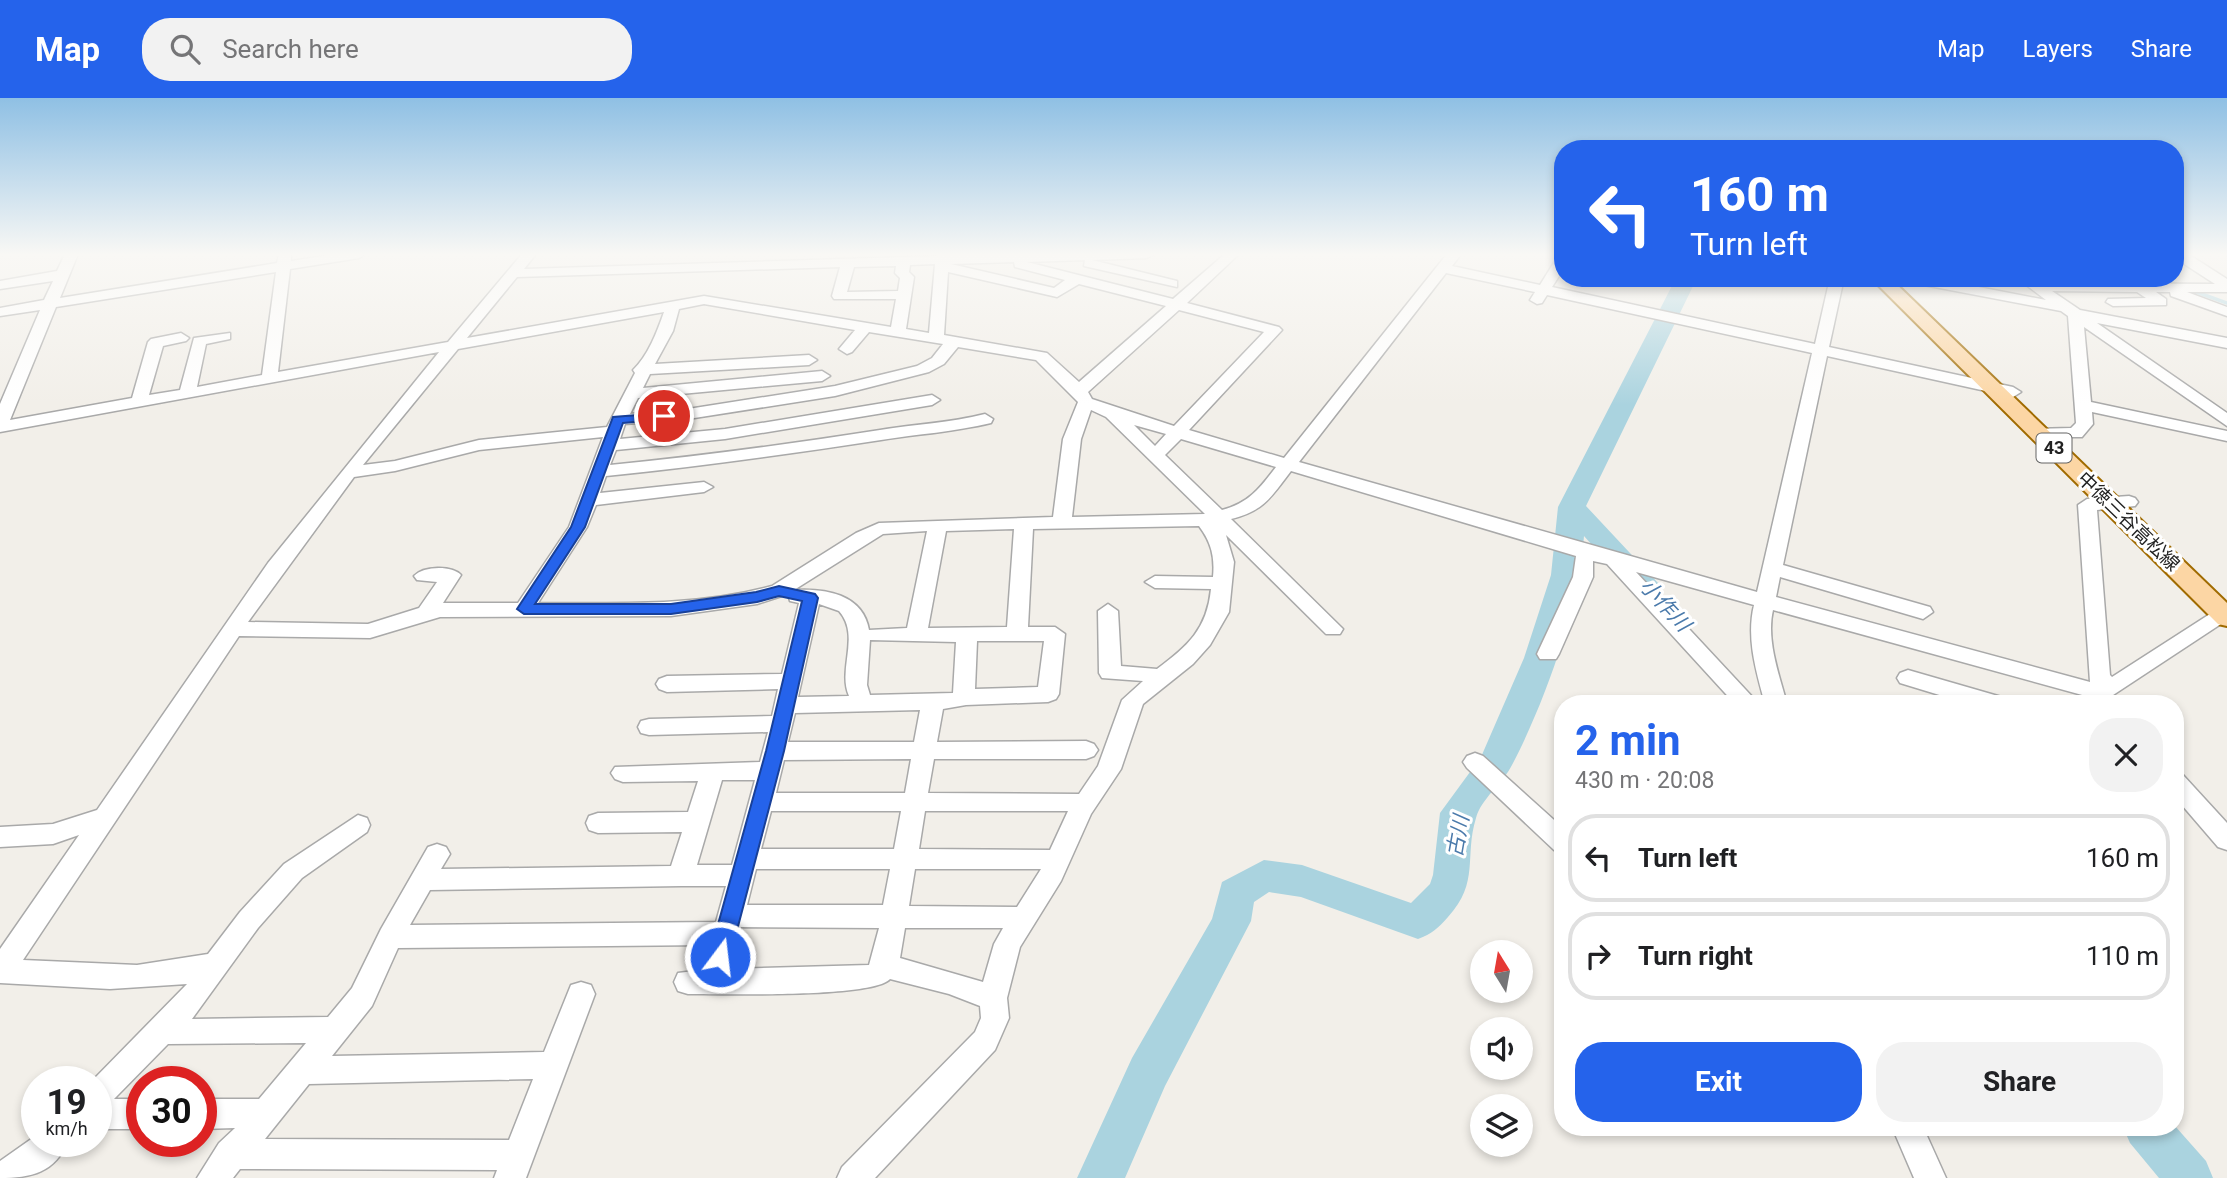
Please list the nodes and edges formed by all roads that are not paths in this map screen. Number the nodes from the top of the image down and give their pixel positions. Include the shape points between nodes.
1 (46, 304) edge
2 (48, 304) edge
3 (278, 304) edge
4 (488, 304) edge
5 (681, 304) edge
6 (731, 304) edge
7 (902, 304) edge
8 (939, 304) edge
9 (1174, 304) edge
10 (1176, 304) edge
11 (1414, 304) edge
12 (1596, 304) edge
13 (1831, 304) edge
14 (1907, 304) edge
15 (1922, 304) edge
16 (2043, 304) edge
17 (2060, 304) edge
18 (2097, 304) edge
19 (2198, 304) edge
20 (667, 307) junction
21 (2067, 309) junction
22 (0, 312) edge
23 (2227, 312) edge
24 (866, 326) junction
25 (898, 331) junction
26 (226, 336) dead end
27 (936, 337) junction
28 (181, 338) dead end
29 (955, 340) junction
30 (2227, 343) edge
31 (456, 344) junction
32 (847, 349) dead end
33 (1820, 350) junction
34 (809, 360) dead end
35 (762, 364) junction
36 (641, 370) junction
37 (822, 376) dead end
38 (269, 379) junction
39 (762, 382) junction
40 (1991, 387) junction
41 (835, 391) junction
42 (2013, 392) junction
43 (187, 393) junction
44 (630, 394) junction
45 (1082, 396) junction
46 (139, 401) junction
47 (932, 401) dead end
48 (2084, 405) junction
49 (1112, 413) junction
50 (840, 415) junction
51 (985, 419) dead end
52 (2227, 421) edge
53 (0, 425) edge
54 (614, 432) junction
55 (1179, 433) junction
56 (2048, 433) junction
57 (725, 434) junction
58 (2227, 436) edge
59 (847, 439) junction
60 (1155, 456) junction
61 (726, 460) junction
62 (1287, 465) junction
63 (600, 471) junction
64 (348, 472) junction
65 (704, 487) dead end
66 (589, 500) junction
67 (2119, 502) junction
68 (1209, 519) junction
69 (1062, 523) junction
70 (1024, 524) junction
71 (937, 526) junction
72 (1584, 551) junction
73 (1621, 561) junction
74 (1770, 568) junction
75 (424, 576) dead end
76 (1155, 582) dead end
77 (1223, 583) junction
78 (779, 591) junction
79 (810, 598) junction
80 (1763, 601) junction
81 (524, 609) junction
82 (2226, 609) edge
83 (1108, 611) dead end
84 (1923, 612) dead end
85 (426, 613) junction
86 (233, 629) junction
87 (1333, 629) dead end
88 (1017, 634) junction
89 (876, 635) dead end
90 (916, 635) junction
91 (967, 635) junction
92 (1548, 654) dead end
93 (1162, 678) junction
94 (1908, 678) dead end
95 (791, 681) junction
96 (667, 684) dead end
97 (2106, 694) edge
98 (1740, 695) edge
99 (1774, 695) edge
100 (1966, 695) edge
101 (964, 697) junction
102 (863, 702) junction
103 (933, 702) junction
104 (784, 714) junction
105 (649, 727) dead end
106 (1086, 750) dead end
107 (924, 751) junction
108 (772, 761) junction
109 (1475, 762) dead end
110 (713, 772) junction
111 (623, 773) dead end
112 (2184, 791) edge
113 (761, 802) junction
114 (916, 802) junction
115 (1074, 802) dead end
116 (106, 816) junction
117 (697, 822) junction
118 (598, 823) dead end
119 (358, 825) dead end
120 (1554, 835) edge
121 (0, 837) edge
122 (2227, 840) edge
123 (437, 854) dead end
124 (905, 859) junction
125 (1047, 859) dead end
126 (745, 867) junction
127 (681, 876) junction
128 (423, 880) junction
129 (895, 917) junction
130 (1014, 917) dead end
131 (728, 924) junction
132 (390, 937) junction
133 (217, 964) junction
134 (885, 966) junction
135 (0, 971) edge
136 (582, 993) dead end
137 (993, 998) junction
138 (334, 1030) junction
139 (171, 1032) dead end
140 (554, 1065) junction
141 (300, 1070) junction
142 (112, 1081) edge
143 (265, 1113) junction
144 (217, 1114) edge
145 (1911, 1136) edge
146 (36, 1157) edge
147 (222, 1166) edge
148 (515, 1166) edge
149 (1, 1178) edge
150 (853, 1178) edge
151 (1930, 1178) edge

1 - 22 street
2 - 53 street
3 - 38 street
4 - 31 street
5 - 20 street
6 - 24 street
7 - 25 street
8 - 27 street
9 - 45 street
10 - 55 street via 1273,330
11 - 62 street
12 - 33 street
13 - 33 street
14 - 40 main road, 中徳三谷高松線 / 43
15 - 42 main road, 中徳三谷高松線 / 43
16 - 21 street
17 - 21 street
18 - 21 street
19 - 23 street
20 - 31 street
20 - 36 street via 665,331
21 - 30 street
21 - 48 street
21 - 52 street
24 - 25 street
24 - 32 street
25 - 27 street
26 - 43 street via 199,341
27 - 29 street
28 - 46 street via 156,342
29 - 41 street via 938,361 923,369
29 - 45 street via 1041,356
31 - 38 street
31 - 64 street
33 - 40 street
33 - 74 street
34 - 35 street
35 - 36 street
35 - 39 street
36 - 44 street
37 - 39 street
38 - 43 street
39 - 44 street
40 - 42 street
40 - 56 main road, 中徳三谷高松線 / 43
41 - 50 street
41 - 54 street via 688,414
42 - 56 main road, 中徳三谷高松線 / 43
43 - 46 street
44 - 54 street
45 - 49 street
45 - 69 street
46 - 53 street
47 - 50 street
48 - 56 street via 2085,425 2076,433
48 - 58 street
49 - 55 street
49 - 60 street
50 - 57 street
50 - 59 street
51 - 59 street via 949,428
54 - 57 street
54 - 63 street
54 - 64 street via 479,445 395,466
55 - 60 street
55 - 62 street
56 - 67 main road, 中徳三谷高松線 / 43
57 - 61 street
59 - 61 street
60 - 68 street
61 - 63 street
62 - 68 street via 1258,502
62 - 72 street
63 - 66 street
64 - 86 street
65 - 66 street
66 - 81 street via 578,527
67 - 82 main road, 中徳三谷高松線 / 43
67 - 97 street via 2087,505 2099,678
68 - 69 street
68 - 77 street via 1219,539
68 - 87 street
69 - 70 street
70 - 71 street
70 - 88 street
71 - 78 street via 879,529
71 - 90 street
72 - 73 street
72 - 92 street via 1583,577
73 - 80 street
73 - 98 street
74 - 80 street
74 - 84 street
75 - 85 street via 451,575
76 - 77 street
77 - 93 street via 1219,612 1203,640
78 - 79 street
78 - 81 street via 671,609
79 - 95 street
79 - 102 street via 847,606 858,619 860,662 855,685
80 - 97 street
80 - 99 street via 1760,622
81 - 85 street
82 - 97 street
83 - 93 street via 1110,673
85 - 86 street via 370,631
86 - 116 street
88 - 91 street
88 - 101 street via 1055,634 1048,694
89 - 90 street
90 - 91 street
91 - 101 street
93 - 137 street via 1133,700 1110,769 1081,810 1052,874 1007,944
94 - 100 street
95 - 96 street
95 - 104 street
101 - 103 street
102 - 103 street
102 - 104 street
103 - 107 street
104 - 105 street
104 - 108 street
106 - 107 street
107 - 108 street
107 - 114 street
108 - 110 street
108 - 113 street
109 - 120 street
110 - 111 street
110 - 117 street
112 - 122 street
113 - 114 street
113 - 126 street
114 - 115 street
114 - 124 street
116 - 121 street via 52,834
116 - 135 street
117 - 118 street
117 - 127 street
119 - 133 street via 293,871
123 - 128 street
124 - 125 street
124 - 126 street
124 - 129 street
126 - 127 street
126 - 131 street
127 - 128 street
128 - 132 street
129 - 130 street
129 - 131 street
129 - 134 street
131 - 132 street
131 - 134 street via 701,981 858,979 877,975
132 - 138 street via 362,997
133 - 135 street via 188,974 119,977
133 - 142 street via 189,1003
134 - 137 street
136 - 140 street
137 - 150 street via 995,1018 985,1041
138 - 139 street
138 - 141 street
140 - 141 street
140 - 148 street
141 - 143 street
143 - 144 street
143 - 147 street
145 - 151 street
146 - 149 street
147 - 148 street

